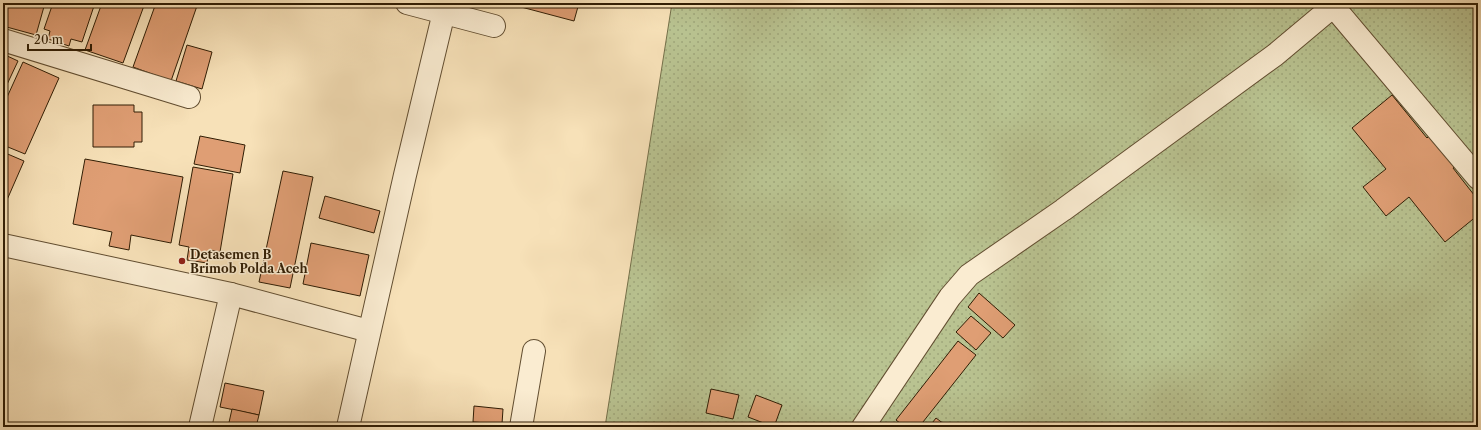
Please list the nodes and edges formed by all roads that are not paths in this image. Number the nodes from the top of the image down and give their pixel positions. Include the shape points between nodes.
1 (407, 3) edge
2 (1335, 5) edge
3 (444, 12) junction
4 (494, 26) dead end
5 (3, 40) edge
6 (189, 97) dead end
7 (1478, 178) edge
8 (3, 245) edge
9 (230, 294) junction
10 (369, 331) junction
11 (534, 352) dead end
12 (200, 427) edge
13 (348, 427) edge
14 (521, 427) edge
15 (863, 427) edge

1 - 3 street
2 - 7 street
2 - 15 street via 1275,55 1064,210 969,275 950,297
3 - 4 street
3 - 10 street
5 - 6 street
8 - 9 street
9 - 10 street
9 - 12 street
10 - 13 street
11 - 14 street

